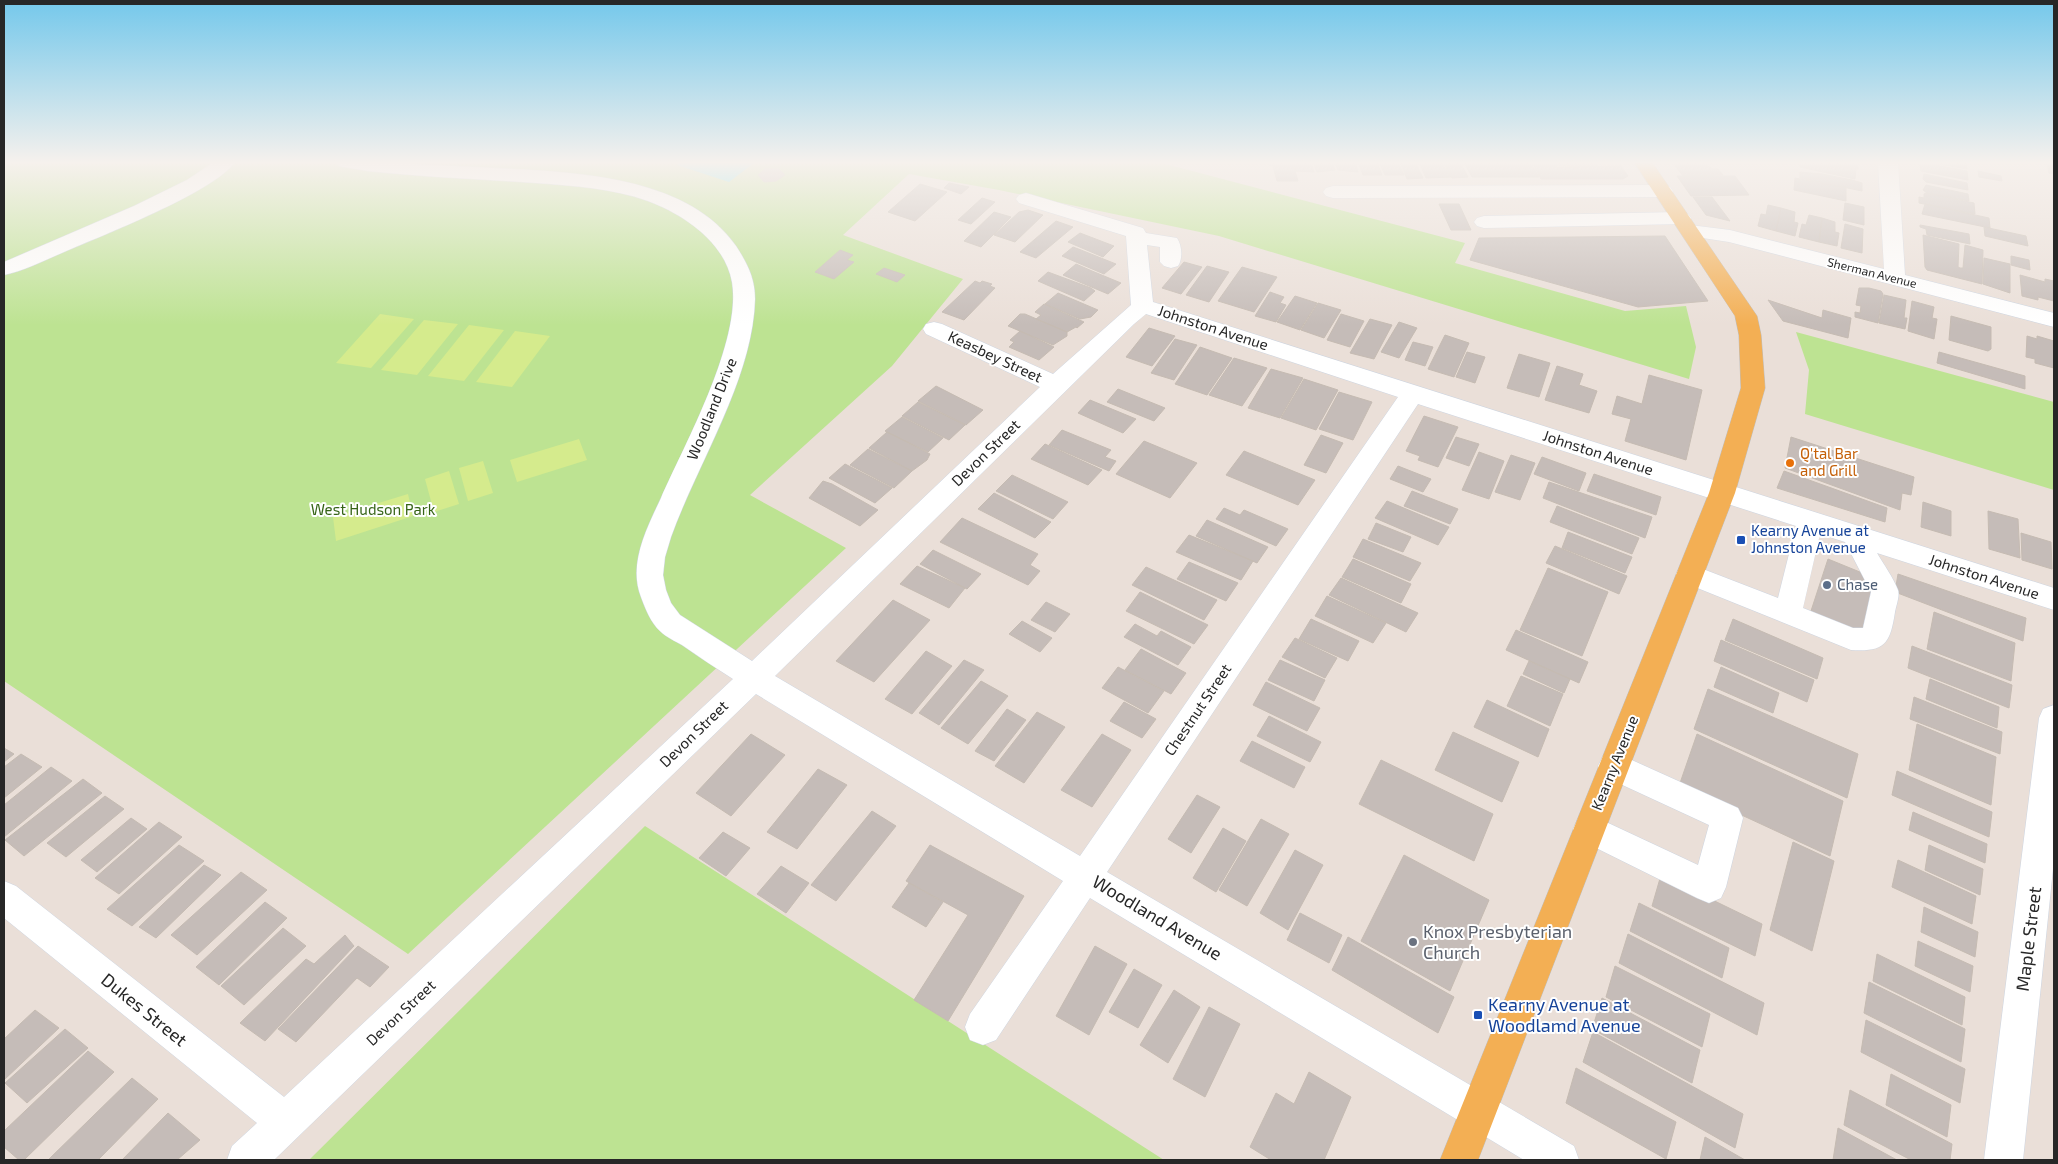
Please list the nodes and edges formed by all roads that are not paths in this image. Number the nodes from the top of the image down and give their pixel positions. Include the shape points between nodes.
1 (83, 216) edge
2 (128, 216) edge
3 (693, 216) edge
4 (1079, 216) edge
5 (1680, 216) edge
6 (1891, 216) edge
7 (1484, 222) dead end
8 (1685, 224) junction
9 (1137, 235) junction
10 (4, 249) edge
11 (1171, 262) dead end
12 (4, 269) edge
13 (1895, 279) junction
14 (1142, 307) junction
15 (2054, 320) edge
16 (934, 329) dead end
17 (1056, 385) junction
18 (1413, 394) junction
19 (1722, 493) junction
20 (1810, 521) junction
21 (1855, 536) junction
22 (1690, 574) junction
23 (2054, 600) edge
24 (1788, 614) junction
25 (753, 678) junction
26 (2054, 718) edge
27 (1614, 766) junction
28 (1589, 829) junction
29 (1085, 875) junction
30 (4, 897) edge
31 (983, 1028) dead end
32 (1478, 1111) junction
33 (285, 1122) junction
34 (246, 1160) edge
35 (1459, 1160) edge
36 (1560, 1160) edge
37 (2003, 1160) edge

1 - 10 street
2 - 12 street
3 - 25 street, Woodland Drive via 720,242 738,268 744,296 732,361 663,524 650,569 651,584 654,599 670,623
4 - 9 street
5 - 8 main road, Kearny Avenue
6 - 13 street
7 - 8 street, Sherman Avenue
8 - 13 street, Sherman Avenue
8 - 19 main road, Kearny Avenue via 1741,306 1750,335 1752,397
9 - 11 street via 1170,242
9 - 14 street
13 - 15 street, Sherman Avenue
14 - 17 street, Devon Street
14 - 18 street, Johnston Avenue
16 - 17 street, Keasbey Street
17 - 25 street, Devon Street
18 - 19 street, Johnston Avenue
18 - 29 street, Chestnut Street
19 - 20 street, Johnston Avenue
19 - 22 main road, Kearny Avenue
20 - 21 street, Johnston Avenue
20 - 24 street
21 - 23 street, Johnston Avenue
21 - 24 street via 1885,592 1877,634 1868,640 1851,639
22 - 24 street
22 - 27 main road, Kearny Avenue
25 - 29 street, Woodland Avenue
25 - 33 street, Devon Street
26 - 37 street, Maple Street
27 - 28 main road, Kearny Avenue
27 - 28 street via 1727,818 1709,887
28 - 32 main road, Kearny Avenue
29 - 31 street, Chestnut Street
29 - 32 street, Woodland Avenue
30 - 33 street, Dukes Street
32 - 35 main road, Kearny Avenue
32 - 36 street, Woodland Avenue
33 - 34 street, Devon Street

